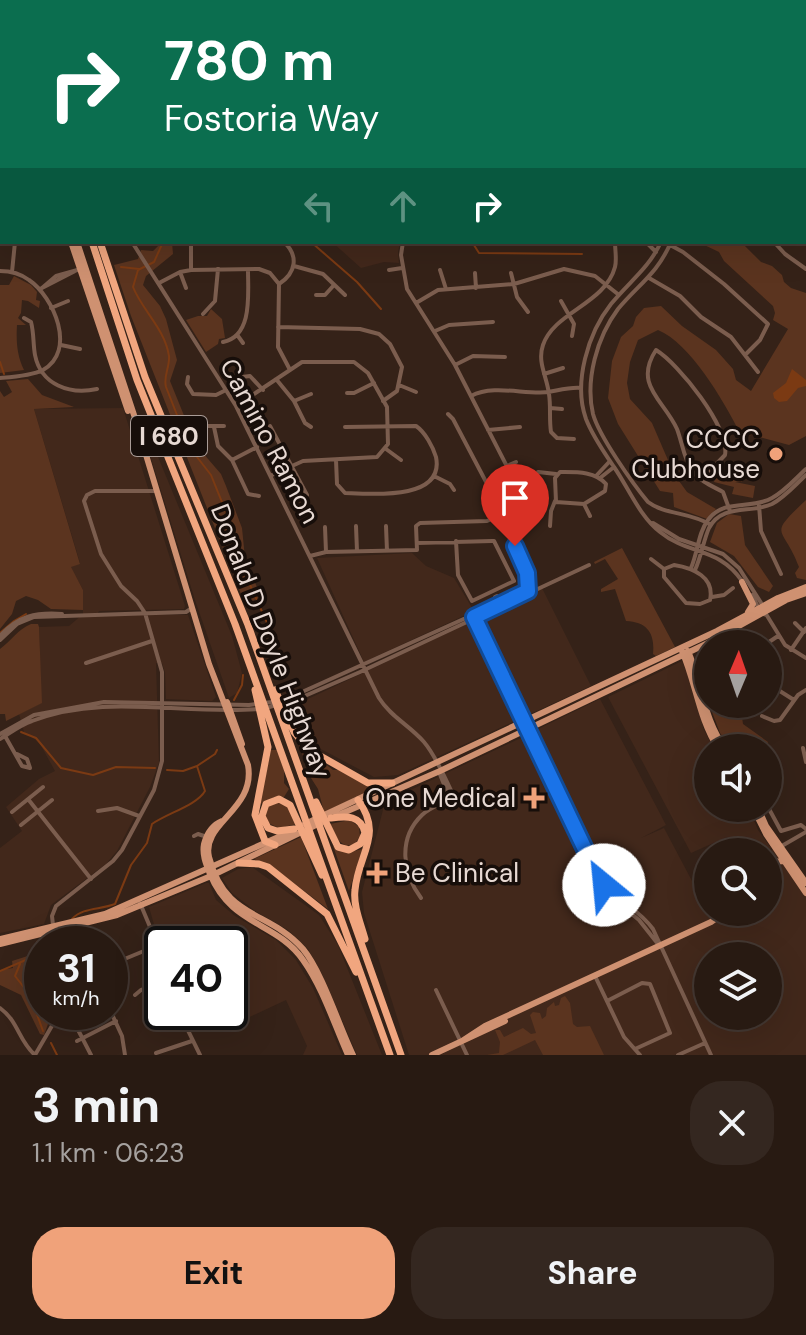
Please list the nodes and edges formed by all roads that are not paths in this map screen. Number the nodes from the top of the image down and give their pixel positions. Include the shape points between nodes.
1 (15, 244) edge
2 (75, 244) edge
3 (93, 244) edge
4 (101, 244) edge
5 (133, 244) edge
6 (191, 244) edge
7 (286, 244) edge
8 (403, 244) edge
9 (615, 244) edge
10 (648, 244) edge
11 (660, 244) edge
12 (670, 244) edge
13 (776, 244) edge
14 (656, 252) junction
15 (294, 266) junction
16 (82, 268) junction
17 (402, 268) junction
18 (218, 269) junction
19 (806, 269) edge
20 (191, 270) junction
21 (248, 270) junction
22 (389, 270) dead end
23 (440, 270) dead end
24 (0, 271) edge
25 (12, 272) junction
26 (180, 272) junction
27 (475, 273) dead end
28 (511, 273) dead end
29 (649, 278) junction
30 (159, 283) junction
31 (605, 283) junction
32 (279, 284) junction
33 (514, 284) junction
34 (334, 285) junction
35 (41, 288) junction
36 (186, 288) dead end
37 (476, 288) junction
38 (446, 289) junction
39 (316, 295) dead end
40 (345, 295) dead end
41 (619, 295) junction
42 (68, 301) dead end
43 (561, 301) dead end
44 (416, 303) junction
45 (51, 308) junction
46 (528, 312) dead end
47 (203, 314) dead end
48 (569, 316) junction
49 (24, 318) dead end
50 (493, 322) dead end
51 (278, 327) junction
52 (435, 331) junction
53 (238, 336) junction
54 (572, 336) dead end
55 (223, 342) dead end
56 (243, 343) dead end
57 (61, 345) junction
58 (80, 349) dead end
59 (745, 355) junction
60 (505, 357) dead end
61 (455, 365) junction
62 (289, 368) junction
63 (563, 368) dead end
64 (42, 371) junction
65 (758, 372) dead end
66 (544, 374) junction
67 (188, 377) dead end
68 (242, 377) dead end
69 (0, 378) edge
70 (276, 379) junction
71 (374, 383) junction
72 (399, 385) junction
73 (581, 388) junction
74 (97, 389) dead end
75 (226, 390) junction
76 (263, 390) junction
77 (416, 392) dead end
78 (549, 392) junction
79 (347, 393) dead end
80 (311, 394) dead end
81 (471, 396) junction
82 (294, 401) junction
83 (383, 401) junction
84 (236, 406) junction
85 (550, 408) junction
86 (562, 409) dead end
87 (448, 414) dead end
88 (389, 425) junction
89 (206, 426) dead end
90 (224, 426) dead end
91 (270, 426) dead end
92 (214, 427) junction
93 (311, 427) dead end
94 (345, 427) dead end
95 (520, 427) dead end
96 (488, 430) junction
97 (574, 439) dead end
98 (257, 447) junction
99 (386, 449) junction
100 (232, 460) junction
101 (336, 460) junction
102 (401, 460) dead end
103 (516, 462) dead end
104 (612, 464) junction
105 (291, 466) junction
106 (507, 466) junction
107 (538, 472) dead end
108 (806, 472) edge
109 (556, 474) junction
110 (272, 475) junction
111 (434, 476) junction
112 (598, 477) junction
113 (701, 480) junction
114 (454, 490) dead end
115 (155, 491) junction
116 (517, 493) dead end
117 (307, 495) dead end
118 (259, 496) dead end
119 (555, 501) junction
120 (584, 504) junction
121 (759, 505) junction
122 (729, 508) junction
123 (503, 514) junction
124 (590, 516) dead end
125 (710, 523) junction
126 (356, 526) dead end
127 (386, 526) dead end
128 (550, 526) dead end
129 (325, 527) dead end
130 (456, 541) junction
131 (417, 543) junction
132 (702, 547) junction
133 (357, 551) junction
134 (387, 551) junction
135 (326, 552) junction
136 (310, 556) junction
137 (651, 559) dead end
138 (589, 565) dead end
139 (664, 569) junction
140 (693, 569) junction
141 (781, 574) dead end
142 (742, 582) junction
143 (733, 588) dead end
144 (806, 590) edge
145 (528, 591) junction
146 (495, 594) junction
147 (712, 597) junction
148 (500, 604) junction
149 (192, 608) junction
150 (763, 611) junction
151 (145, 613) junction
152 (474, 617) junction
153 (732, 623) junction
154 (795, 623) dead end
155 (248, 625) junction
156 (774, 630) edge
157 (805, 630) edge
158 (0, 638) edge
159 (782, 640) edge
160 (153, 641) junction
161 (684, 650) junction
162 (791, 650) junction
163 (806, 658) edge
164 (86, 663) dead end
165 (363, 668) junction
166 (253, 672) junction
167 (806, 690) edge
168 (782, 692) edge
169 (794, 700) junction
170 (162, 705) junction
171 (226, 706) junction
172 (782, 717) edge
173 (525, 726) junction
174 (710, 734) edge
175 (717, 734) edge
176 (2, 735) edge
177 (242, 744) junction
178 (803, 748) dead end
179 (17, 754) dead end
180 (295, 757) junction
181 (806, 762) edge
182 (438, 767) junction
183 (392, 783) junction
184 (43, 787) dead end
185 (28, 799) junction
186 (52, 800) dead end
187 (360, 802) junction
188 (98, 811) dead end
189 (12, 812) dead end
190 (37, 812) junction
191 (139, 816) junction
192 (330, 816) junction
193 (222, 821) junction
194 (776, 822) edge
195 (21, 825) dead end
196 (806, 830) edge
197 (295, 832) junction
198 (194, 836) dead end
199 (207, 837) junction
200 (270, 844) junction
201 (782, 846) edge
202 (782, 854) edge
203 (782, 855) edge
204 (782, 861) edge
205 (786, 861) junction
206 (239, 863) junction
207 (212, 872) junction
208 (91, 879) junction
209 (806, 883) edge
210 (332, 889) junction
211 (806, 893) edge
212 (421, 898) dead end
213 (140, 903) junction
214 (54, 926) edge
215 (71, 926) edge
216 (149, 926) edge
217 (703, 926) edge
218 (24, 936) edge
219 (0, 941) edge
220 (659, 946) junction
221 (372, 973) junction
222 (595, 976) junction
223 (144, 989) edge
224 (436, 990) dead end
225 (135, 995) dead end
226 (371, 1001) junction
227 (607, 1001) junction
228 (0, 1008) edge
229 (50, 1030) edge
230 (79, 1030) edge
231 (97, 1030) edge
232 (120, 1030) edge
233 (187, 1030) edge
234 (83, 1037) junction
235 (77, 1041) dead end
236 (192, 1041) junction
237 (462, 1041) junction
238 (705, 1043) junction
239 (635, 1049) junction
240 (156, 1053) edge
241 (35, 1055) edge
242 (91, 1055) edge
243 (125, 1055) edge
244 (200, 1055) edge
245 (351, 1055) edge
246 (390, 1055) edge
247 (401, 1055) edge
248 (432, 1055) edge
249 (467, 1055) edge
250 (640, 1055) edge
251 (678, 1055) edge
252 (711, 1055) edge

1 - 25 street
2 - 16 main road
3 - 166 highway, Donald D Doyle Highway / I 680 via 137,380
4 - 155 highway, Donald D Doyle Highway / I 680 via 153,398
5 - 30 street, Camino Ramon
6 - 20 street
7 - 15 street
8 - 17 street
9 - 31 street via 616,269
10 - 14 street
11 - 14 street
12 - 29 street
12 - 59 street via 768,324
13 - 19 street
14 - 41 street
15 - 32 street
15 - 34 street via 323,274
16 - 35 street
16 - 115 main road
17 - 22 street
17 - 44 street
18 - 20 street
18 - 21 street
18 - 47 street via 215,301
20 - 26 street
21 - 32 street via 265,271
21 - 53 street via 244,325
23 - 38 street
24 - 25 street
25 - 35 street
26 - 30 street
26 - 36 street
27 - 37 street
28 - 33 street
29 - 59 street via 680,296
29 - 125 street via 604,332 590,389 592,411 648,502
30 - 75 street, Camino Ramon
31 - 33 street via 564,269
31 - 41 street
31 - 48 street
32 - 51 street
33 - 37 street
33 - 46 street
34 - 39 street via 325,295
34 - 40 street
35 - 45 street
37 - 38 street
38 - 44 street
41 - 73 street via 591,340
42 - 45 street
43 - 48 street
44 - 52 street
45 - 57 street
48 - 54 street via 575,329
48 - 66 street via 543,343
49 - 64 street via 31,322
50 - 52 street
51 - 62 street via 280,353
51 - 72 street via 374,332 390,344 399,362
52 - 61 street
53 - 55 street
53 - 56 street
57 - 58 street
57 - 64 street
59 - 65 street
60 - 61 street via 473,356
61 - 81 street
62 - 70 street
62 - 71 street via 309,361 347,361 361,365
63 - 66 street
64 - 69 street
64 - 74 street via 69,390
66 - 78 street
67 - 75 street via 193,394
68 - 76 street via 250,376
70 - 76 street
70 - 82 street
71 - 79 street
71 - 83 street
72 - 77 street
72 - 83 street
73 - 78 street
73 - 104 street via 587,420
75 - 84 street, Camino Ramon
76 - 84 street
78 - 81 street
78 - 85 street
80 - 82 street
81 - 96 street
82 - 93 street
83 - 88 street
84 - 98 street, Camino Ramon
85 - 86 street
85 - 97 street via 552,437
87 - 123 street
88 - 94 street
88 - 99 street
88 - 111 street via 410,425 423,432 436,459
89 - 92 street
90 - 92 street
91 - 105 street
92 - 100 street via 218,446
95 - 96 street
96 - 106 street
98 - 100 street
98 - 110 street, Camino Ramon
99 - 101 street via 373,459
99 - 102 street
100 - 118 street via 248,494
101 - 105 street
101 - 111 street via 337,484 345,493 413,492
103 - 106 street
104 - 112 street
104 - 132 street via 651,522
105 - 110 street
105 - 117 street
106 - 116 street
107 - 109 street
108 - 121 street via 782,498
109 - 112 street
109 - 119 street
110 - 136 street, Camino Ramon
111 - 114 street
112 - 120 street via 606,484 604,493
113 - 113 street via 723,459 725,443 690,383 656,350 648,370 650,388
113 - 122 street via 723,492
115 - 149 main road
115 - 151 street via 95,491 84,501 97,546 117,581
119 - 120 street
119 - 128 street
120 - 124 street
121 - 122 street
121 - 141 street via 761,531
122 - 125 street
123 - 131 street via 487,521 420,523
123 - 145 street via 516,539
125 - 132 street
126 - 133 street
127 - 134 street
129 - 135 street
130 - 131 street
130 - 146 street via 458,575 472,601
130 - 146 street via 495,543 514,581
131 - 134 street via 417,550
132 - 140 street
132 - 142 street
132 - 150 street via 723,554 739,568
133 - 134 street
133 - 135 street
135 - 136 street
136 - 165 street, Camino Ramon
137 - 139 street
138 - 145 street
139 - 140 street
139 - 147 street via 666,581 686,603 707,603
140 - 147 street
142 - 150 street
142 - 153 main road via 753,606
143 - 147 street
144 - 150 main road
145 - 148 street
146 - 148 street
148 - 152 street
149 - 151 street
149 - 171 main road
150 - 153 main road
150 - 156 street
150 - 161 main road
151 - 158 street via 28,619
151 - 160 street
152 - 165 street
152 - 173 street
153 - 161 main road
154 - 157 street
155 - 180 highway, Donald D Doyle Highway / I 680
155 - 183 highway via 300,741 368,783
157 - 162 street
159 - 162 street
160 - 164 street
160 - 170 street via 162,672
161 - 173 main road
161 - 174 main road
161 - 175 main road
162 - 163 street
165 - 171 street via 290,700
165 - 182 street, Camino Ramon via 387,711 423,741
166 - 200 highway via 268,741 255,815
166 - 210 highway, Donald D Doyle Highway / I 680
167 - 169 street
168 - 169 street
169 - 172 street
170 - 171 street
170 - 176 street via 104,702 59,709 34,715
170 - 191 street via 162,766
171 - 177 main road
171 - 177 main road
173 - 182 main road
173 - 220 street via 598,877 647,920
176 - 179 street
177 - 193 main road via 248,788
178 - 181 street
180 - 192 highway via 335,844 349,850 360,844 365,833 361,822
180 - 221 highway, Donald D Doyle Highway / I 680
182 - 183 main road
182 - 187 main road
182 - 212 street, Camino Ramon via 452,798 421,815 404,853
183 - 187 main road
184 - 185 street
185 - 189 street
185 - 190 street
186 - 190 street
187 - 192 main road
187 - 221 highway via 371,835 355,897
188 - 191 street via 117,808
190 - 195 street
190 - 208 street
191 - 208 street via 122,850
192 - 197 main road
193 - 199 main road
193 - 207 main road via 208,846
194 - 196 street via 781,831 801,825
196 - 201 street
197 - 200 main road
197 - 210 highway via 268,828 262,816 266,804 279,799 290,805
198 - 199 street
199 - 207 main road via 204,856
200 - 206 main road
200 - 207 main road
202 - 209 main road
203 - 205 main road
204 - 205 main road
205 - 211 main road
206 - 207 main road
206 - 226 highway via 268,867 323,909
207 - 213 main road
207 - 245 main road via 225,901 288,944 305,962
208 - 214 street via 56,906
210 - 226 highway, Donald D Doyle Highway / I 680
213 - 215 main road via 100,921
213 - 216 street
217 - 220 main road
218 - 219 main road
220 - 222 main road
220 - 238 street
221 - 247 highway, Donald D Doyle Highway / I 680
222 - 227 street
222 - 237 main road
223 - 225 street
224 - 237 street
226 - 246 highway, Donald D Doyle Highway / I 680
227 - 239 street
227 - 239 street via 647,982 670,1033
228 - 241 street via 16,1022 24,1044
229 - 241 street
230 - 234 street
231 - 234 street
232 - 243 street
233 - 236 street
234 - 235 street
234 - 242 street
236 - 240 street
236 - 244 street
237 - 248 main road
237 - 249 street
238 - 251 street
238 - 252 street
239 - 250 street

